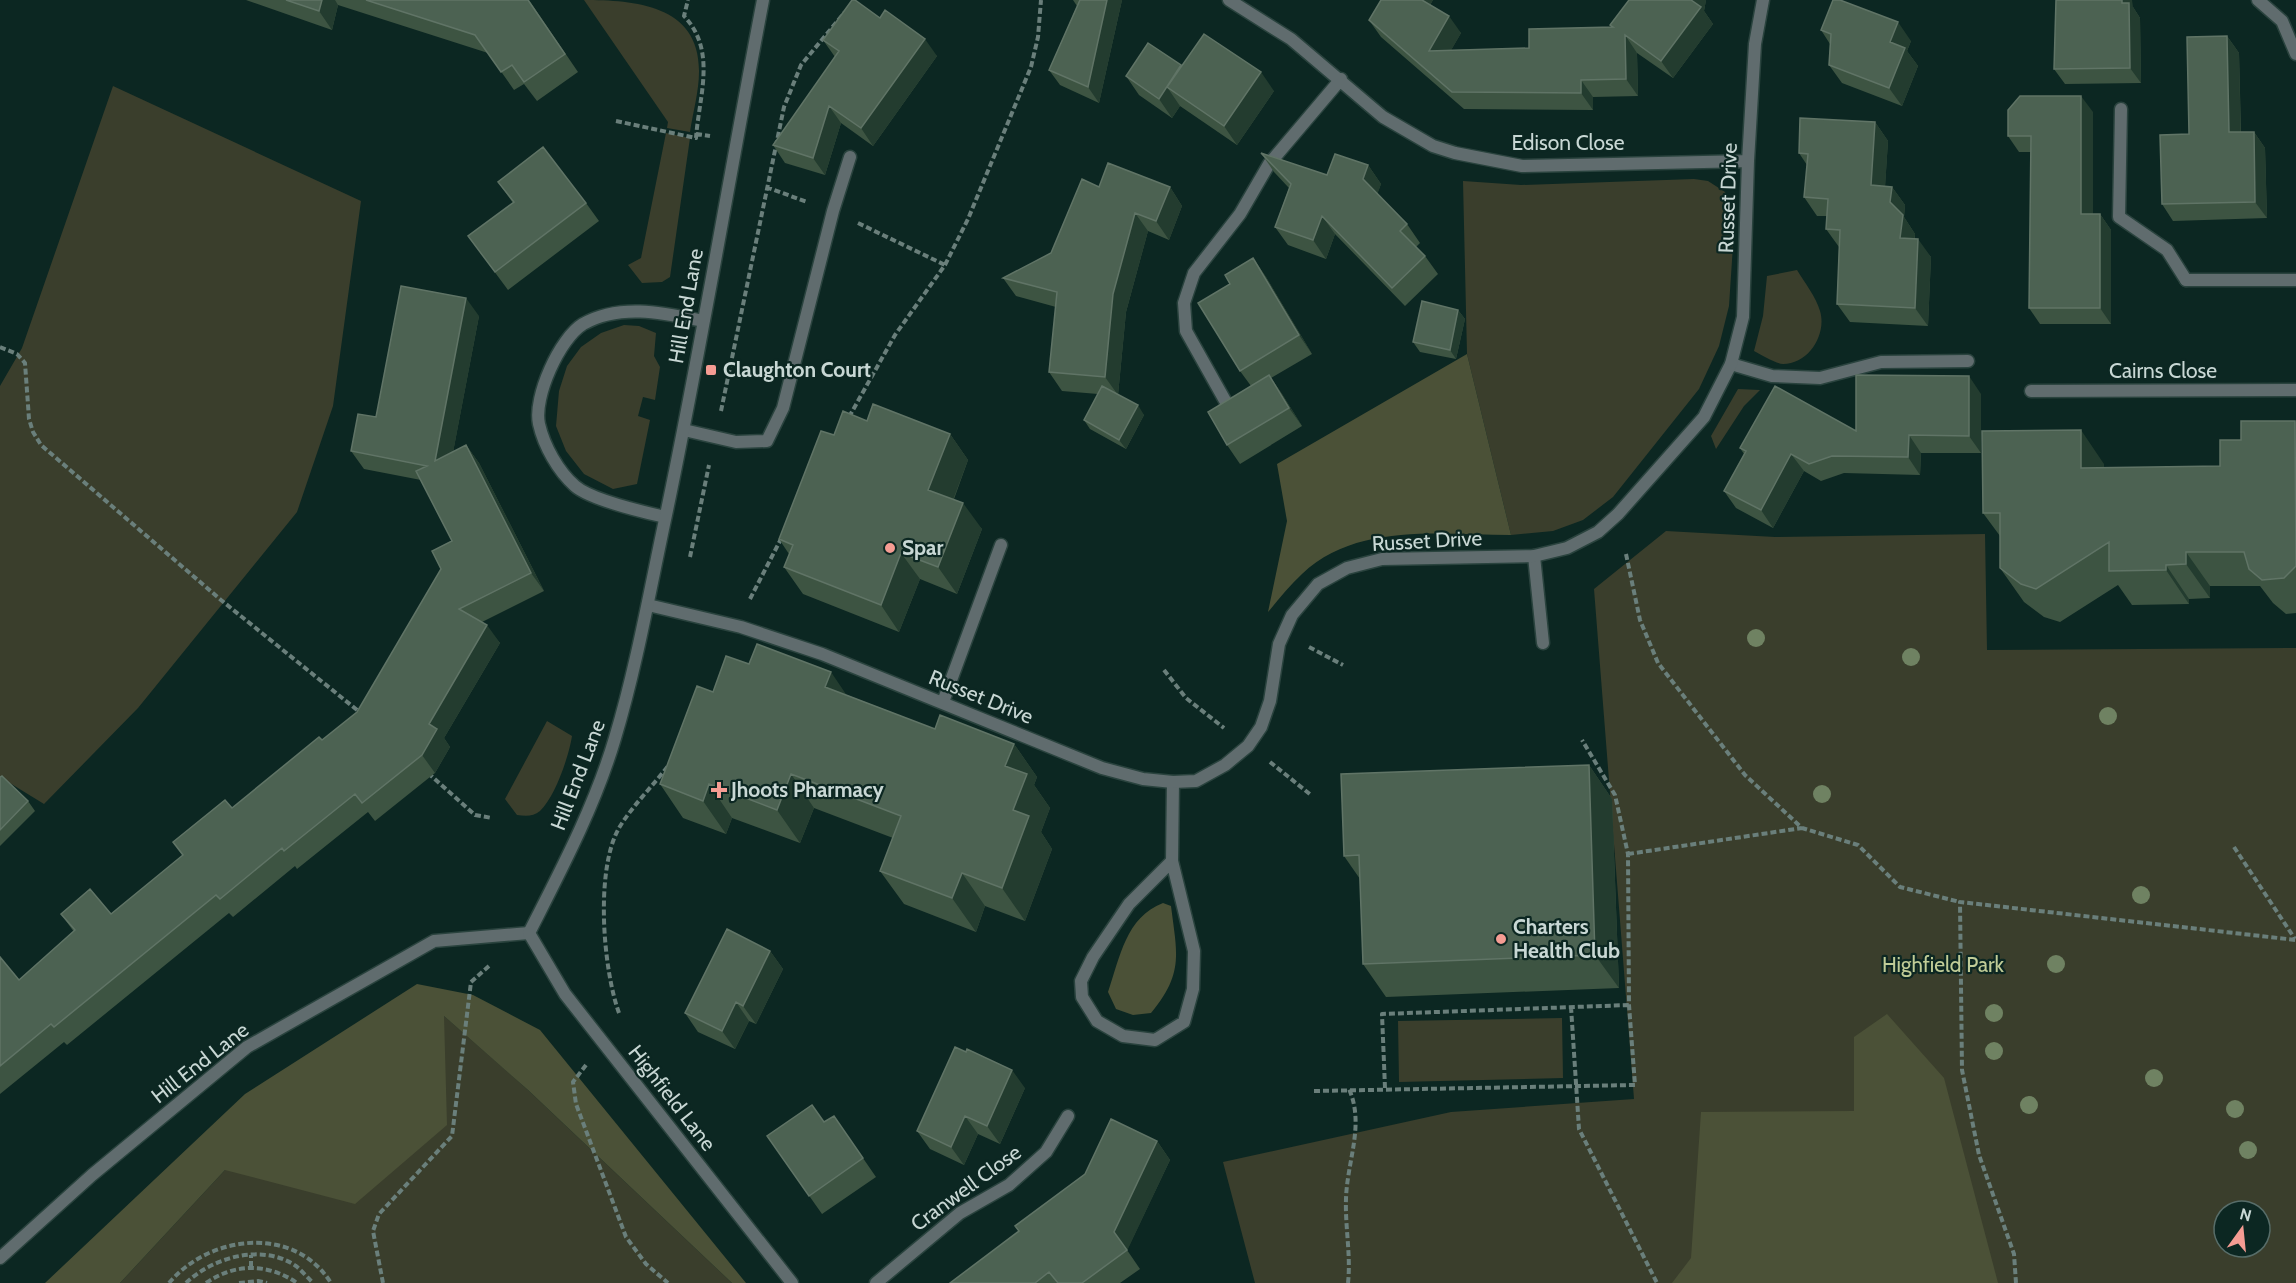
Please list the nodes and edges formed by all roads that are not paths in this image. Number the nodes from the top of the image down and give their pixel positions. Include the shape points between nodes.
1 (763, 0) edge
2 (1229, 0) edge
3 (1763, 0) edge
4 (2258, 0) edge
5 (2296, 54) edge
6 (1341, 79) junction
7 (2121, 110) dead end
8 (850, 157) dead end
9 (1748, 161) junction
10 (2296, 280) edge
11 (704, 321) junction
12 (1968, 361) dead end
13 (1731, 364) junction
14 (2296, 390) edge
15 (2031, 391) dead end
16 (1232, 413) edge
17 (684, 430) junction
18 (665, 517) junction
19 (1000, 545) dead end
20 (1534, 556) junction
21 (648, 605) junction
22 (1542, 643) dead end
23 (943, 702) junction
24 (1173, 782) junction
25 (1172, 861) junction
26 (529, 933) junction
27 (1068, 1116) dead end
28 (0, 1258) edge
29 (792, 1283) edge
30 (876, 1283) edge

1 - 11 street, Hill End Lane
2 - 6 street, Edison Close via 1291,39
3 - 9 street, Russet Drive via 1755,44
4 - 5 street via 2282,21
6 - 9 street, Edison Close via 1383,117 1433,146 1483,159 1522,166
6 - 16 street via 1269,164 1240,214 1194,273 1184,303 1186,331
7 - 10 street via 2119,217 2167,250 2186,280
8 - 17 street via 783,408 767,441 736,442
9 - 13 street, Russet Drive via 1743,318
11 - 17 street, Hill End Lane
11 - 18 street via 660,313 618,312 583,324 560,346 544,384 538,422 552,458 576,487 625,507
12 - 13 street via 1881,362 1820,378 1772,376
13 - 20 street, Russet Drive via 1704,417 1618,514 1599,532 1567,548
14 - 15 street, Cairns Close
17 - 18 street, Hill End Lane
18 - 21 street, Hill End Lane
19 - 23 street
20 - 22 street
20 - 24 street, Russet Drive via 1382,559 1347,568 1318,584 1292,615 1278,644 1270,701 1261,727 1248,746 1226,765 1196,781
21 - 23 street, Russet Drive via 741,627
21 - 26 street, Hill End Lane via 615,738 599,783
23 - 24 street, Russet Drive via 1102,768
24 - 25 street
25 - 25 street via 1194,951 1193,988 1184,1022 1155,1040 1123,1036 1097,1021 1082,997 1081,981 1129,904
26 - 28 street, Hill End Lane via 434,941 247,1047 92,1174
26 - 29 street, Highfield Lane via 565,994
27 - 30 street, Cranwell Close via 1046,1152 1009,1185 960,1213

